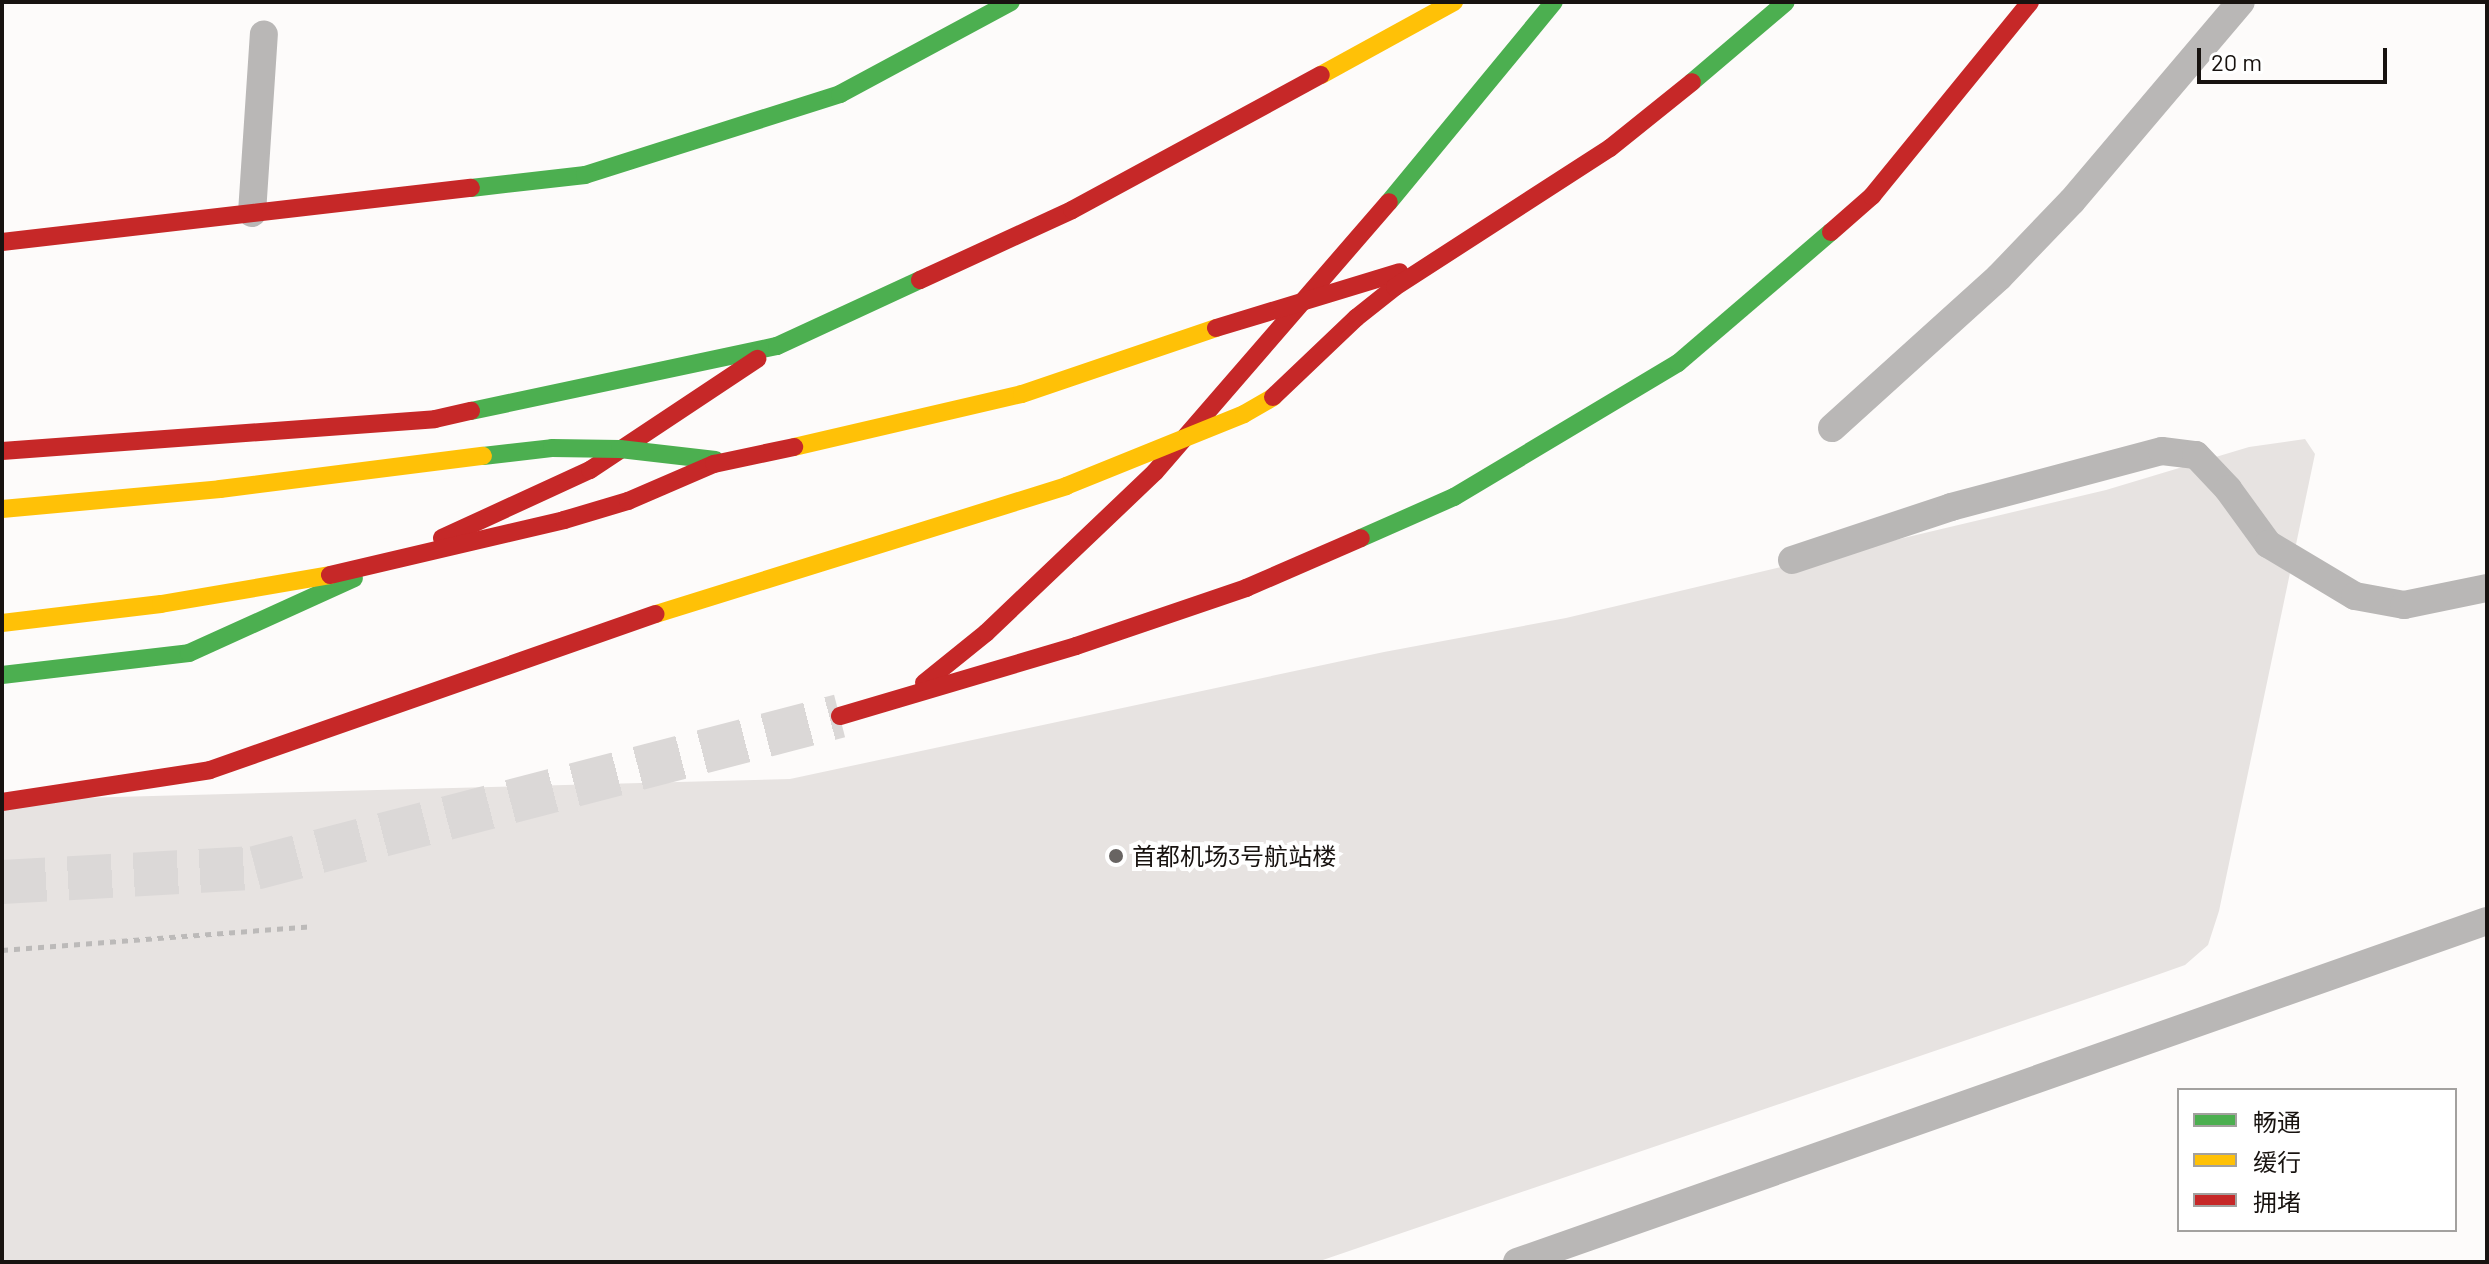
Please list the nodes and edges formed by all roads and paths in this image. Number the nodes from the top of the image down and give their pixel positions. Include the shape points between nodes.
1 (1011, 2) edge
2 (1454, 2) edge
3 (1554, 2) edge
4 (1786, 2) edge
5 (2030, 2) edge
6 (2241, 2) edge
7 (264, 34) dead end
8 (252, 213) junction
9 (2, 242) edge
10 (1428, 265) junction
11 (777, 346) junction
12 (1832, 428) dead end
13 (2, 451) edge
14 (740, 458) junction
15 (2, 509) edge
16 (1792, 560) dead end
17 (2487, 588) edge
18 (2, 623) edge
19 (2, 675) edge
20 (2, 802) edge
21 (2487, 921) edge
22 (312, 926) dead end
23 (2, 950) edge
24 (1517, 1262) edge

1 - 8 street via 840,94 585,175
2 - 11 street via 1072,210
3 - 5 street via 1336,267 1155,472 986,633 923,684 840,716 1076,646 1246,588 1454,497 1678,363 1872,196
4 - 10 street, bridge via 1610,148
6 - 12 lane via 2010,267
7 - 8 lane
8 - 9 street
10 - 14 street, bridge via 1230,324 1068,381 874,431
10 - 20 street, bridge via 1356,318 1271,398 1142,457 867,551 626,624 210,770
11 - 13 street via 435,419
11 - 19 street via 590,470 189,653
14 - 15 street, bridge via 698,460 620,449 552,448 220,489
14 - 18 street, bridge via 585,514 320,577
16 - 17 lane via 1951,507 2162,451 2196,455 2268,544 2355,596 2404,605
21 - 24 lane
22 - 23 path

